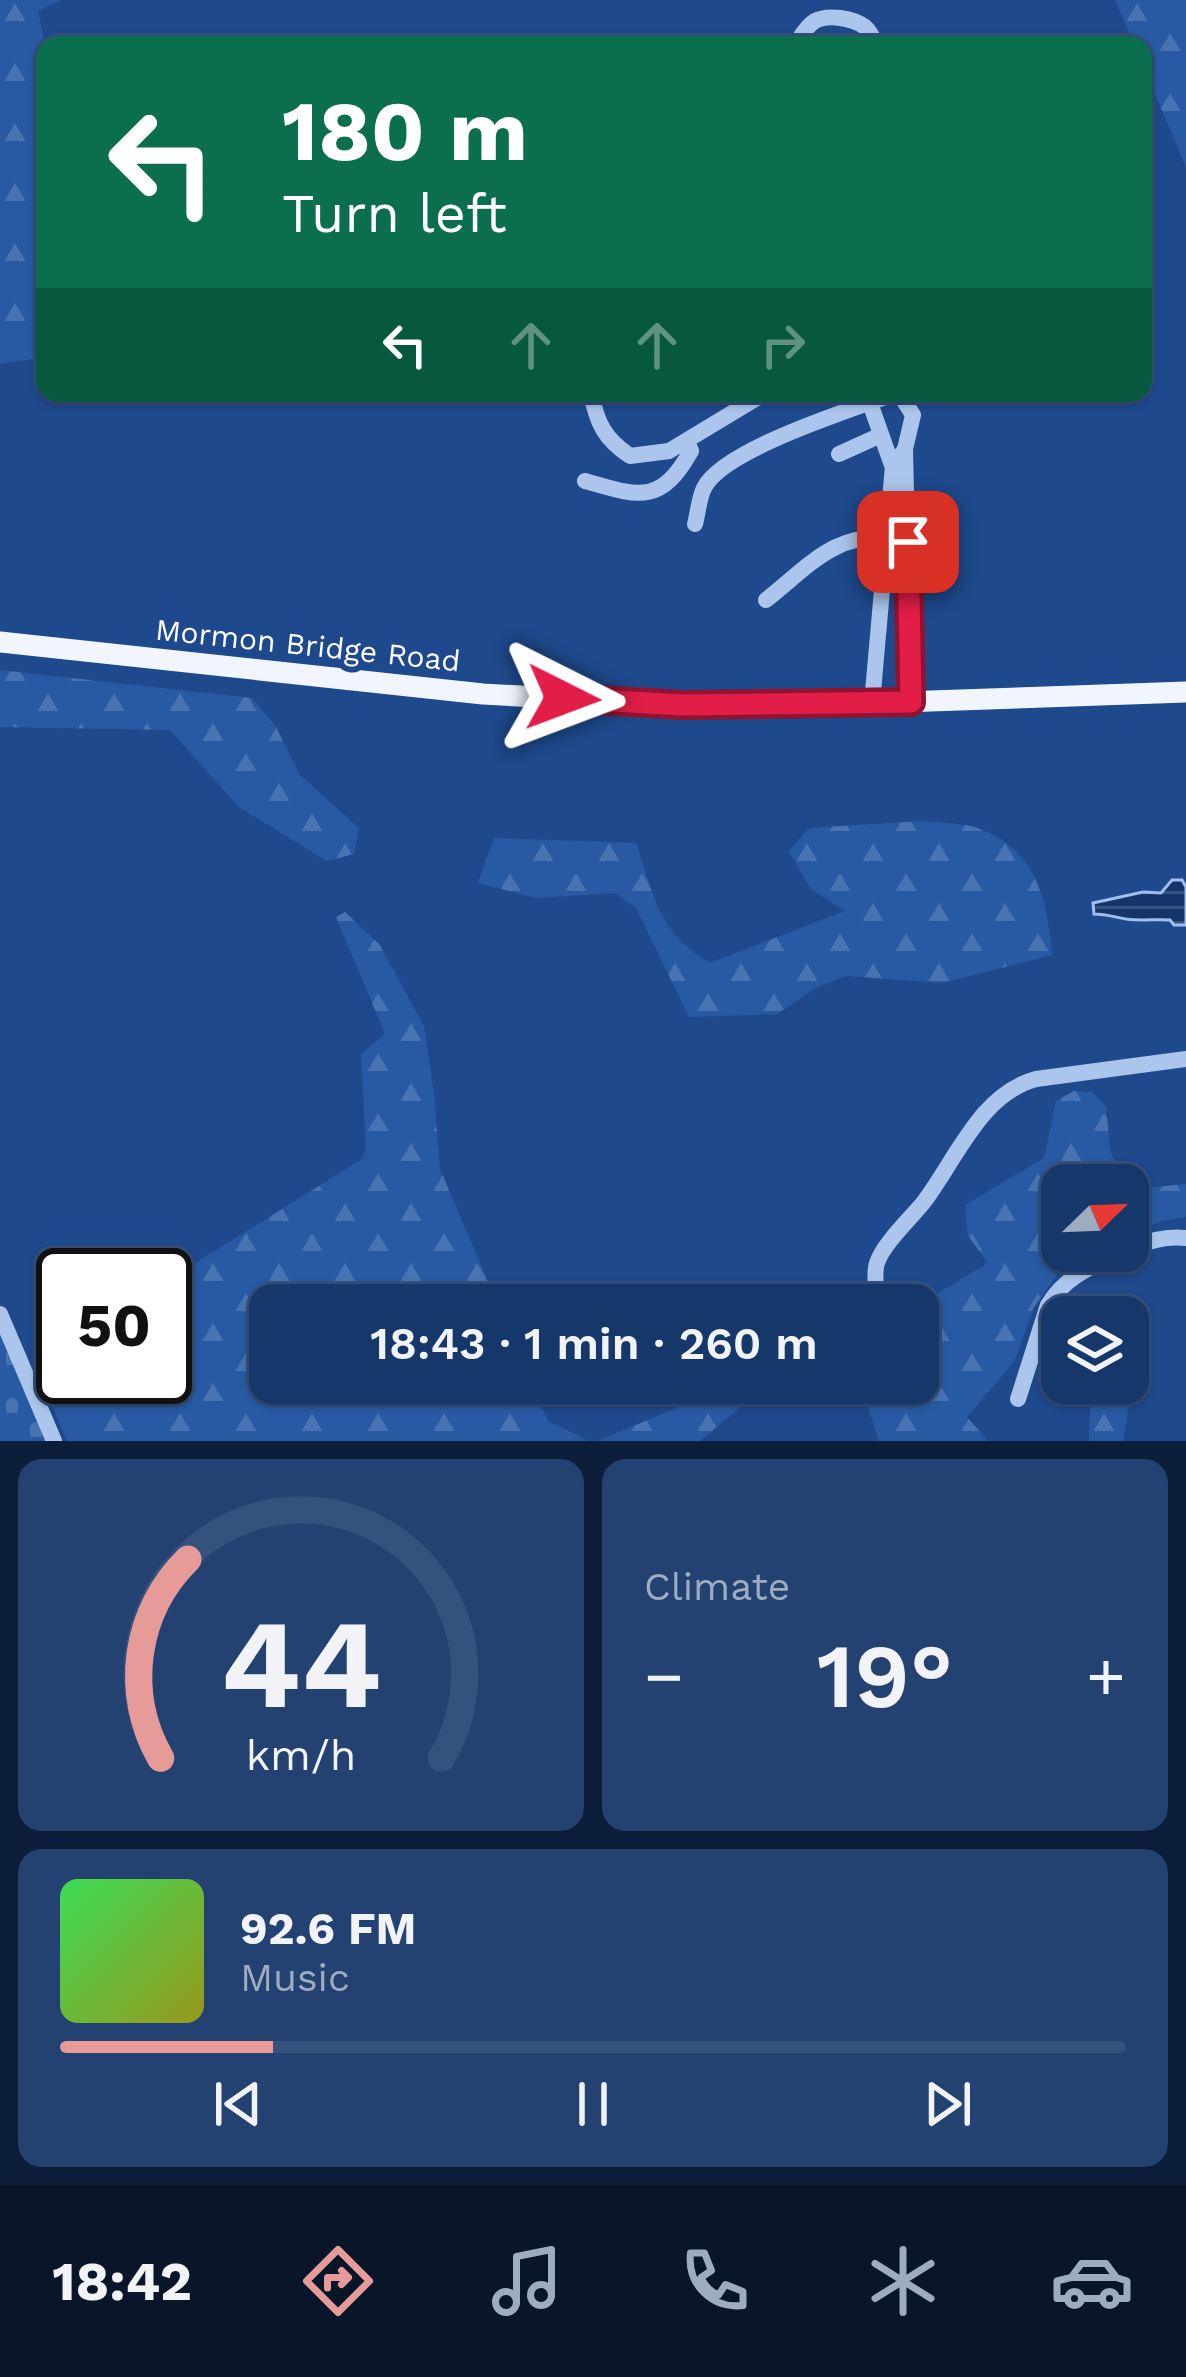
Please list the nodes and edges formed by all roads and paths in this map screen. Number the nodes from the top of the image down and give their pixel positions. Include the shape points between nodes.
1 (802, 36) edge
2 (870, 36) edge
3 (593, 402) edge
4 (750, 402) edge
5 (904, 402) edge
6 (870, 403) joint
7 (881, 435) junction
8 (687, 441) junction
9 (905, 449) junction
10 (839, 454) dead end
11 (892, 468) junction
12 (585, 481) dead end
13 (695, 524) dead end
14 (886, 538) junction
15 (908, 542) junction
16 (766, 599) dead end
17 (0, 642) edge
18 (1186, 692) edge
19 (911, 702) junction
20 (872, 704) junction
21 (1186, 1059) edge
22 (1186, 1238) edge
23 (1149, 1241) edge
24 (1080, 1272) edge
25 (876, 1284) edge
26 (0, 1313) edge
27 (1018, 1400) dead end
28 (53, 1441) edge

1 - 2 street via 820,18 849,20
3 - 8 street via 608,441 630,456
4 - 8 street
5 - 9 street via 913,416
6 - 7 street
6 - 13 street via 734,461 705,485
7 - 10 street
7 - 11 street
8 - 12 street via 682,466 655,492
9 - 11 street
9 - 15 street
11 - 14 street
14 - 15 street
14 - 16 street via 837,544
14 - 20 street
15 - 19 street
17 - 20 main road, Mormon Bridge Road via 483,694
18 - 19 main road, Mormon Bridge Road
19 - 20 main road, Mormon Bridge Road
21 - 25 street via 1036,1079 1003,1096 886,1248
22 - 23 street
24 - 27 street via 1048,1305
26 - 28 street

